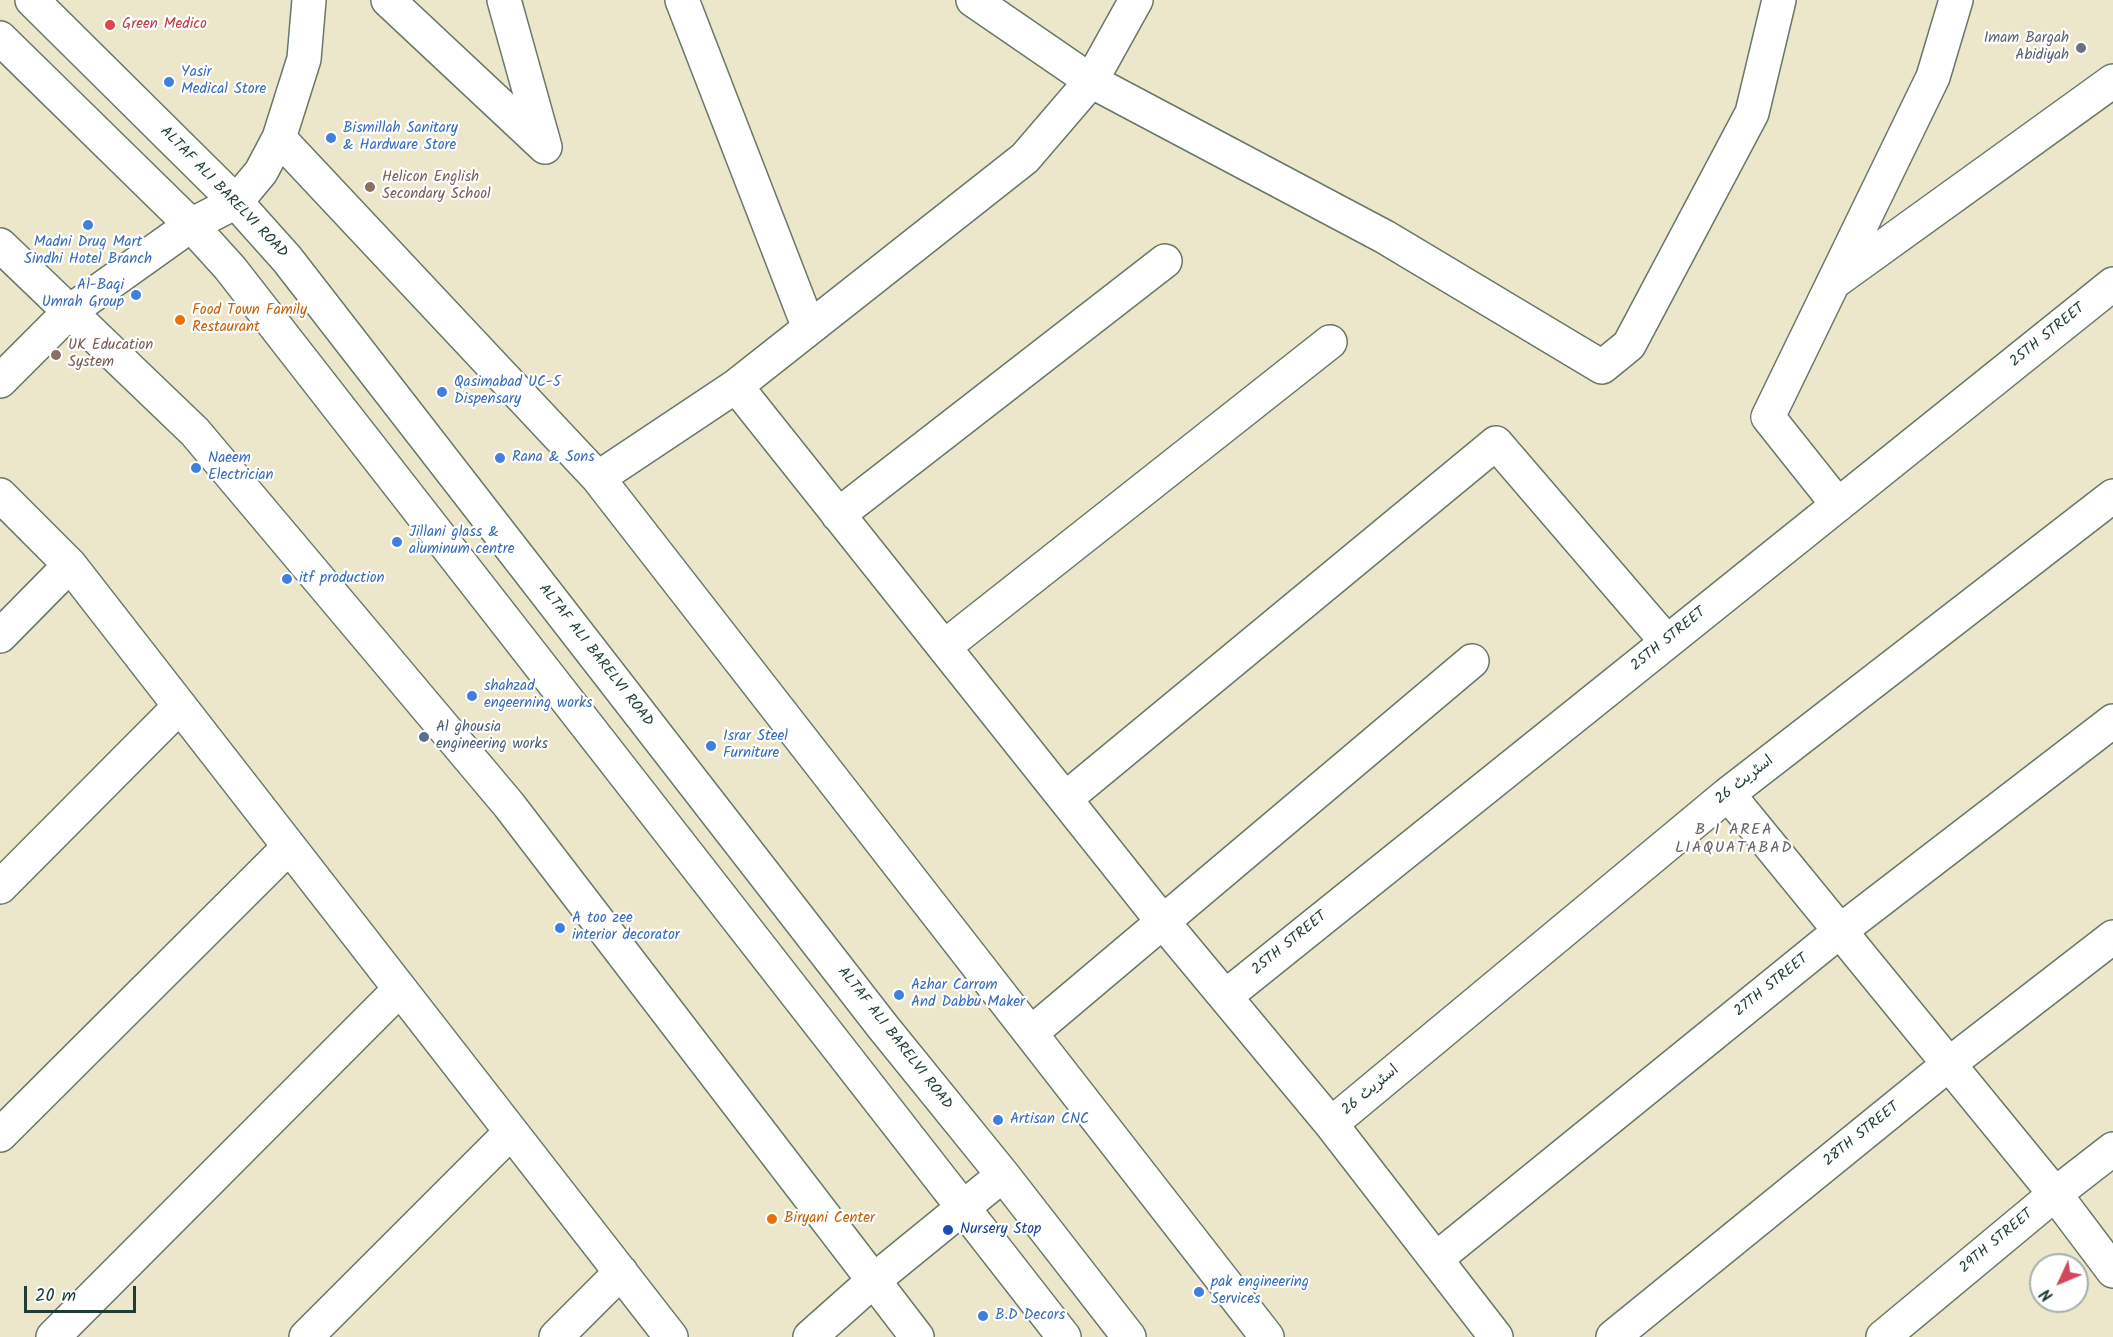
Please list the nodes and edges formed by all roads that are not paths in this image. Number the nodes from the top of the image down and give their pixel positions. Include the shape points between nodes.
1 (32, 0) edge
2 (309, 0) edge
3 (388, 0) edge
4 (504, 0) edge
5 (682, 0) edge
6 (973, 0) edge
7 (1136, 0) edge
8 (1779, 0) edge
9 (1956, 0) edge
10 (0, 38) edge
11 (1091, 81) junction
12 (2113, 81) edge
13 (279, 138) junction
14 (236, 202) junction
15 (191, 225) junction
16 (0, 245) edge
17 (1165, 261) dead end
18 (1834, 282) junction
19 (2113, 284) edge
20 (69, 312) junction
21 (809, 328) junction
22 (1330, 342) dead end
23 (0, 381) edge
24 (736, 386) junction
25 (598, 478) junction
26 (0, 495) edge
27 (2113, 496) edge
28 (1838, 505) junction
29 (838, 515) junction
30 (70, 565) junction
31 (0, 636) edge
32 (1667, 642) junction
33 (944, 647) junction
34 (1472, 661) dead end
35 (180, 706) junction
36 (2113, 721) edge
37 (1728, 794) junction
38 (1065, 799) junction
39 (289, 847) junction
40 (0, 888) edge
41 (1163, 922) junction
42 (1840, 931) junction
43 (2113, 937) edge
44 (400, 989) junction
45 (1226, 996) junction
46 (1031, 1033) junction
47 (1949, 1064) junction
48 (1332, 1124) junction
49 (511, 1132) junction
50 (0, 1136) edge
51 (2113, 1149) edge
52 (1003, 1175) junction
53 (2055, 1194) junction
54 (963, 1209) junction
55 (1436, 1259) junction
56 (621, 1272) junction
57 (2113, 1272) edge
58 (873, 1281) junction
59 (53, 1337) edge
60 (306, 1337) edge
61 (556, 1337) edge
62 (671, 1337) edge
63 (810, 1337) edge
64 (917, 1337) edge
65 (1064, 1337) edge
66 (1129, 1337) edge
67 (1267, 1337) edge
68 (1496, 1337) edge
69 (1613, 1337) edge
70 (1883, 1337) edge

1 - 14 street, ALTAF ALI BARELVI ROAD
2 - 13 street via 304,59
3 - 4 street via 545,147
5 - 21 street
6 - 11 street
7 - 11 street
8 - 11 street via 1752,113 1629,345 1602,367 1385,237
9 - 18 street via 1933,77
10 - 15 street
11 - 21 street via 1025,158
12 - 18 street
13 - 14 street via 261,172
13 - 25 street
14 - 15 street
14 - 52 street, ALTAF ALI BARELVI ROAD via 287,259 883,1027
15 - 20 street
15 - 54 street via 230,268
16 - 20 street
17 - 29 street
18 - 28 street via 1768,417
19 - 28 street, 25TH STREET
20 - 23 street
20 - 58 street via 195,432 509,805
21 - 24 street
22 - 33 street
24 - 25 street
24 - 29 street
25 - 46 street
26 - 30 street
27 - 37 street, اسٹریٹ 26
28 - 32 street, 25TH STREET
29 - 33 street
30 - 31 street
30 - 35 street
32 - 38 street via 1496,444
32 - 45 street, 25TH STREET
33 - 38 street
34 - 41 street
35 - 39 street
35 - 40 street
36 - 42 street, 27TH STREET
37 - 42 street
37 - 48 street, اسٹریٹ 26
38 - 41 street
39 - 44 street
39 - 50 street
41 - 45 street
41 - 46 street
42 - 47 street
42 - 55 street, 27TH STREET
43 - 47 street, 28TH STREET
44 - 49 street
44 - 59 street
45 - 48 street
46 - 67 street
47 - 53 street
47 - 69 street, 28TH STREET
48 - 55 street
49 - 56 street
49 - 60 street
51 - 53 street, 29TH STREET
52 - 54 street
52 - 66 street, ALTAF ALI BARELVI ROAD
53 - 57 street
53 - 70 street, 29TH STREET
54 - 58 street
54 - 65 street
55 - 68 street
56 - 61 street
56 - 62 street
58 - 63 street
58 - 64 street

